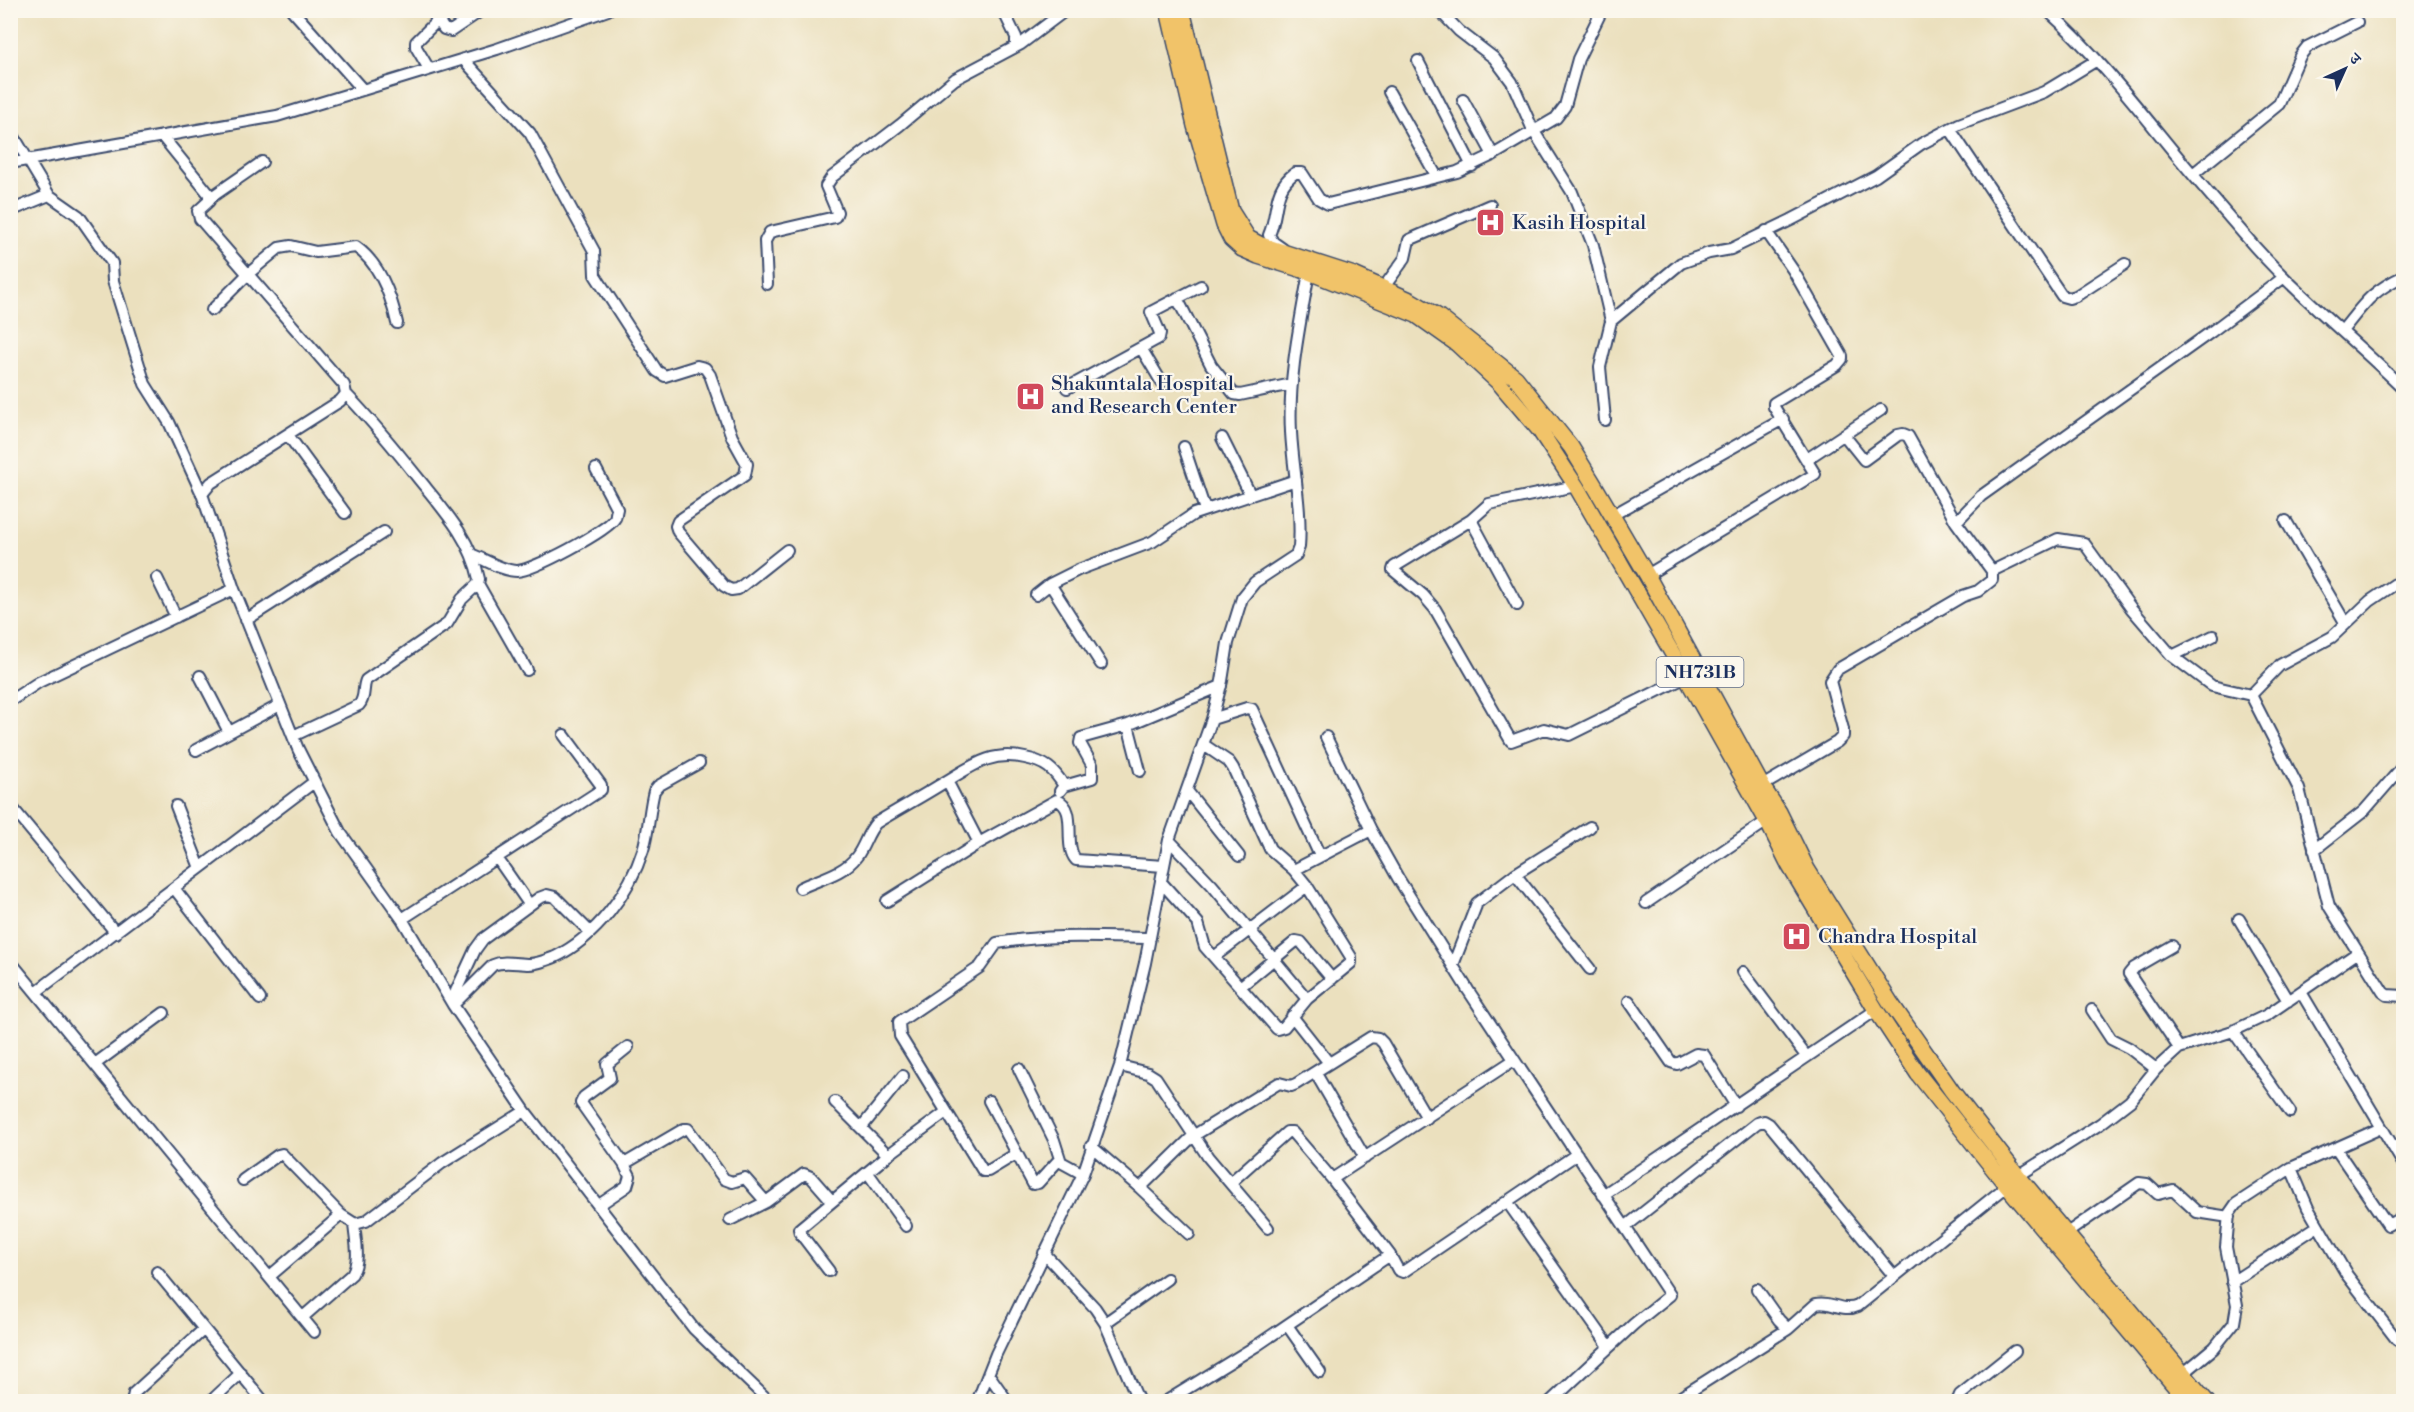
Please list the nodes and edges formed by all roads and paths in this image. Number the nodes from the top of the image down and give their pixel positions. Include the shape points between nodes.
1 (292, 10) edge
2 (431, 10) edge
3 (482, 10) edge
4 (608, 10) edge
5 (1003, 10) edge
6 (1066, 10) edge
7 (1168, 10) edge
8 (1182, 10) edge
9 (1439, 10) edge
10 (1602, 10) edge
11 (2047, 10) edge
12 (437, 21) junction
13 (2357, 22) dead end
14 (1016, 45) junction
15 (463, 59) junction
16 (2097, 60) junction
17 (1418, 62) dead end
18 (429, 69) junction
19 (363, 90) junction
20 (1389, 92) dead end
21 (1463, 100) dead end
22 (1950, 129) junction
23 (10, 130) edge
24 (1533, 130) junction
25 (162, 136) junction
26 (1493, 155) junction
27 (29, 160) junction
28 (262, 162) dead end
29 (10, 163) edge
30 (1472, 166) junction
31 (2193, 174) junction
32 (1437, 177) junction
33 (49, 195) junction
34 (210, 198) junction
35 (1490, 205) dead end
36 (10, 211) edge
37 (1766, 231) junction
38 (1288, 253) junction
39 (2125, 264) dead end
40 (1309, 272) junction
41 (248, 274) junction
42 (2403, 276) edge
43 (2283, 278) junction
44 (767, 284) dead end
45 (1201, 286) dead end
46 (1384, 287) junction
47 (1177, 298) junction
48 (212, 310) dead end
49 (1611, 321) junction
50 (398, 323) dead end
51 (2342, 331) junction
52 (1141, 348) junction
53 (1162, 383) dead end
54 (1292, 384) junction
55 (1067, 388) dead end
56 (2403, 389) edge
57 (346, 394) junction
58 (1881, 410) dead end
59 (1783, 419) junction
60 (1605, 420) dead end
61 (288, 435) junction
62 (1844, 435) junction
63 (1222, 438) dead end
64 (1184, 447) dead end
65 (1806, 459) junction
66 (596, 469) dead end
67 (1296, 480) junction
68 (1576, 486) junction
69 (202, 494) junction
70 (1250, 494) junction
71 (1205, 510) junction
72 (345, 513) dead end
73 (1611, 516) junction
74 (1472, 520) junction
75 (2286, 521) dead end
76 (1956, 522) junction
77 (384, 532) dead end
78 (787, 550) dead end
79 (473, 555) junction
80 (1992, 571) junction
81 (1647, 575) junction
82 (157, 578) dead end
83 (2403, 578) edge
84 (478, 584) junction
85 (1050, 584) junction
86 (234, 589) junction
87 (1036, 595) dead end
88 (1517, 605) dead end
89 (176, 617) junction
90 (246, 621) junction
91 (2346, 624) junction
92 (2213, 636) dead end
93 (2172, 656) junction
94 (1101, 664) dead end
95 (527, 670) dead end
96 (200, 676) dead end
97 (1686, 677) junction
98 (1221, 686) junction
99 (2251, 695) junction
100 (10, 701) edge
101 (280, 705) junction
102 (1212, 719) junction
103 (1128, 725) junction
104 (229, 732) junction
105 (564, 735) dead end
106 (293, 736) junction
107 (1326, 737) dead end
108 (1204, 745) junction
109 (196, 750) dead end
110 (699, 763) dead end
111 (2403, 765) edge
112 (1140, 771) dead end
113 (947, 781) junction
114 (314, 782) junction
115 (1064, 786) junction
116 (1762, 786) junction
117 (1188, 792) junction
118 (1057, 800) junction
119 (10, 805) edge
120 (176, 806) dead end
121 (1767, 821) junction
122 (1590, 827) dead end
123 (1371, 830) junction
124 (1169, 840) junction
125 (980, 843) junction
126 (2314, 850) junction
127 (1239, 856) dead end
128 (1320, 856) junction
129 (497, 858) junction
130 (1164, 866) junction
131 (200, 868) junction
132 (1294, 870) junction
133 (1515, 874) junction
134 (1161, 882) junction
135 (1307, 885) junction
136 (174, 888) junction
137 (800, 888) dead end
138 (887, 901) dead end
139 (1646, 903) dead end
140 (529, 904) junction
141 (2239, 919) dead end
142 (402, 920) junction
143 (1249, 930) junction
144 (590, 932) junction
145 (116, 933) junction
146 (1150, 938) junction
147 (2172, 945) dead end
148 (2357, 953) junction
149 (1214, 957) junction
150 (1274, 959) junction
151 (10, 961) edge
152 (1453, 965) junction
153 (1590, 969) dead end
154 (1743, 972) dead end
155 (1332, 979) junction
156 (1240, 987) junction
157 (36, 992) junction
158 (2301, 992) junction
159 (2403, 996) edge
160 (260, 999) dead end
161 (1306, 999) junction
162 (1629, 1001) dead end
163 (2288, 1001) junction
164 (455, 1003) junction
165 (1876, 1010) junction
166 (2092, 1010) dead end
167 (164, 1013) dead end
168 (1292, 1016) junction
169 (2233, 1031) junction
170 (628, 1047) dead end
171 (2179, 1048) junction
172 (1806, 1056) junction
173 (1514, 1060) junction
174 (1329, 1063) junction
175 (95, 1064) junction
176 (1120, 1066) junction
177 (2156, 1069) junction
178 (1019, 1070) dead end
179 (1315, 1072) junction
180 (903, 1076) dead end
181 (989, 1101) dead end
182 (835, 1102) dead end
183 (1736, 1106) junction
184 (525, 1111) junction
185 (946, 1112) junction
186 (2290, 1112) dead end
187 (1427, 1118) junction
188 (861, 1128) junction
189 (2381, 1128) junction
190 (1193, 1136) junction
191 (1091, 1146) junction
192 (2336, 1149) junction
193 (1016, 1154) junction
194 (1577, 1154) junction
195 (888, 1155) junction
196 (1365, 1158) junction
197 (1061, 1162) junction
198 (624, 1164) junction
199 (2403, 1165) edge
200 (2291, 1168) junction
201 (868, 1173) junction
202 (1083, 1174) junction
203 (1332, 1179) junction
204 (243, 1180) dead end
205 (2012, 1181) junction
206 (1230, 1183) junction
207 (1140, 1188) junction
208 (1604, 1195) junction
209 (832, 1201) junction
210 (766, 1202) junction
211 (1508, 1203) junction
212 (599, 1205) junction
213 (342, 1215) junction
214 (2403, 1216) edge
215 (2229, 1217) junction
216 (730, 1220) dead end
217 (354, 1223) junction
218 (906, 1226) dead end
219 (2318, 1226) junction
220 (1625, 1227) junction
221 (1269, 1228) dead end
222 (1189, 1233) dead end
223 (2067, 1233) junction
224 (1044, 1253) junction
225 (1390, 1255) junction
226 (829, 1271) dead end
227 (157, 1272) dead end
228 (270, 1276) junction
229 (1894, 1276) junction
230 (1167, 1280) dead end
231 (2232, 1282) junction
232 (1757, 1289) dead end
233 (303, 1317) junction
234 (1105, 1323) junction
235 (1287, 1325) junction
236 (1788, 1329) junction
237 (203, 1330) junction
238 (314, 1332) dead end
239 (2397, 1340) dead end
240 (1609, 1346) junction
241 (2015, 1351) dead end
242 (1320, 1372) dead end
243 (241, 1373) junction
244 (2184, 1373) junction
245 (988, 1375) junction
246 (132, 1401) edge
247 (210, 1401) edge
248 (264, 1401) edge
249 (770, 1401) edge
250 (977, 1401) edge
251 (1008, 1401) edge
252 (1139, 1401) edge
253 (1165, 1401) edge
254 (1550, 1401) edge
255 (1673, 1401) edge
256 (1957, 1401) edge
257 (2188, 1401) edge
258 (2207, 1401) edge

1 - 19 street
2 - 12 street
3 - 12 street via 452,31
4 - 15 street
5 - 14 street
6 - 14 street
7 - 40 highway via 1197,136 1231,239 1258,256
8 - 38 highway, NH731B via 1232,211 1248,238
9 - 24 street via 1494,58 1512,82
10 - 24 street via 1578,58 1565,106 1556,118
11 - 16 street
12 - 18 street via 416,42
13 - 31 street via 2307,47 2279,104
14 - 44 street via 943,87 832,177 826,186 837,212 835,217 770,232 765,242
15 - 18 street
15 - 78 street via 530,133 594,251 595,275 657,371 665,376 697,366 710,375 748,470 678,521 678,532 731,590 738,589
16 - 22 street via 2044,92
16 - 31 street
17 - 30 street
18 - 19 street
19 - 25 street via 277,116
20 - 32 street
21 - 26 street
22 - 37 street via 1876,176
22 - 39 street via 2062,296 2076,296
23 - 27 street
24 - 26 street
24 - 49 street via 1572,192 1593,245
25 - 27 street
25 - 34 street
26 - 30 street
27 - 29 street
27 - 33 street
28 - 34 street
30 - 32 street
31 - 43 street
32 - 38 street via 1328,204 1319,200 1302,173 1295,173 1282,184 1269,235
33 - 36 street
33 - 69 street via 79,216 112,263 113,281 145,384 169,422
34 - 41 street via 198,215
35 - 46 street via 1409,240 1405,258
37 - 49 street via 1731,249 1681,263
37 - 59 street via 1793,270 1842,359 1776,399 1774,406
38 - 46 highway, NH731B
40 - 54 street
40 - 68 highway via 1416,315 1457,344 1534,423
41 - 48 street
41 - 50 street via 285,246 316,252 356,248 387,287
41 - 57 street via 344,385
42 - 51 street via 2373,293
43 - 51 street
43 - 76 street via 1981,496
45 - 47 street
46 - 73 highway, NH731B via 1439,317 1516,378 1571,447
47 - 52 street via 1151,312 1160,337
47 - 54 street via 1211,365 1234,394
49 - 60 street via 1600,367
51 - 56 street
52 - 53 street
52 - 55 street
54 - 67 street
57 - 61 street
57 - 79 street via 380,429 444,510
58 - 62 street
59 - 65 street
59 - 73 street
61 - 69 street via 212,483
61 - 72 street
62 - 65 street
62 - 76 street via 1864,460 1898,435 1908,436
63 - 70 street
64 - 71 street
65 - 81 street via 1815,474
66 - 79 street via 617,509 609,525 566,551 517,571
67 - 70 street
67 - 98 street via 1299,548 1296,555 1255,582 1242,598 1228,643
68 - 74 street via 1489,504
68 - 97 highway
69 - 86 street
70 - 71 street
71 - 85 street via 1152,542
73 - 81 highway, NH731B
74 - 88 street
74 - 97 street via 1393,570 1435,609 1511,741 1544,729 1569,735
75 - 91 street
76 - 80 street
77 - 90 street
79 - 84 street
80 - 93 street via 2058,539 2084,543
80 - 116 street via 1992,580 1978,591 1838,669 1830,681 1843,736
81 - 116 highway, NH731B
82 - 89 street
83 - 91 street
84 - 95 street
84 - 106 street via 462,599 447,624 366,680 363,702
85 - 87 street
85 - 94 street
86 - 89 street
86 - 90 street
89 - 100 street via 39,682
90 - 101 street
91 - 99 street via 2332,637 2280,665
92 - 93 street
93 - 99 street via 2212,686
96 - 104 street
97 - 121 highway
98 - 102 street
98 - 103 street
99 - 126 street via 2299,789
101 - 104 street
101 - 106 street
102 - 108 street
102 - 128 street via 1252,709
103 - 112 street
103 - 115 street via 1080,739 1093,775 1089,781
104 - 109 street
105 - 129 street via 601,790
106 - 114 street
107 - 123 street
108 - 117 street
108 - 132 street via 1229,762 1270,849
110 - 144 street via 654,791 636,868 612,908
111 - 126 street via 2364,811
113 - 115 street via 971,766 1009,754 1048,765
113 - 125 street
113 - 137 street via 876,823 857,855 843,869
114 - 131 street
114 - 142 street via 340,832
115 - 118 street
116 - 205 highway, NH731B via 1807,869 1890,1002
117 - 124 street
117 - 127 street
118 - 125 street
118 - 130 street via 1068,813 1071,851 1076,860
119 - 145 street
120 - 131 street
121 - 139 street
121 - 165 highway
122 - 133 street
123 - 128 street
123 - 152 street
124 - 130 street
124 - 143 street
125 - 138 street
126 - 148 street via 2329,906
128 - 132 street
129 - 140 street
129 - 142 street
130 - 134 street
131 - 136 street
132 - 135 street
133 - 152 street via 1474,907
133 - 153 street
134 - 146 street
134 - 149 street via 1198,923 1204,947
135 - 143 street
135 - 155 street via 1351,957 1351,963
136 - 145 street
136 - 160 street
140 - 144 street via 547,895 555,897
140 - 164 street via 483,939 456,991
141 - 163 street
142 - 164 street
143 - 149 street
143 - 150 street
144 - 164 street via 556,956 539,962 493,965
145 - 157 street
146 - 176 street
146 - 185 street via 1066,937 997,943 980,967 904,1017 899,1022 900,1036
147 - 171 street via 2129,974
148 - 158 street
148 - 159 street via 2383,992
149 - 156 street
150 - 155 street via 1299,941
150 - 156 street
150 - 161 street
151 - 157 street
152 - 173 street
154 - 172 street
155 - 161 street
156 - 168 street via 1277,1029 1284,1028
157 - 175 street
158 - 163 street
158 - 189 street
161 - 168 street
162 - 183 street via 1671,1062 1681,1064 1696,1054 1704,1055
163 - 169 street
164 - 184 street
165 - 172 street
165 - 205 highway via 1918,1074
166 - 177 street via 2111,1039
167 - 175 street
168 - 174 street
169 - 171 street
169 - 186 street
170 - 198 street via 608,1064 610,1078 581,1103
171 - 177 street
172 - 183 street
173 - 187 street
173 - 194 street
174 - 179 street
174 - 187 street via 1371,1037 1378,1038
175 - 228 street
176 - 190 street via 1156,1078
176 - 191 street
177 - 205 street via 2130,1101
178 - 197 street
179 - 190 street via 1292,1086 1279,1083
179 - 196 street
180 - 188 street
181 - 193 street
182 - 188 street
183 - 208 street
184 - 212 street
184 - 217 street via 442,1163 366,1221
185 - 193 street via 982,1171
185 - 195 street
187 - 196 street
188 - 195 street
189 - 192 street
189 - 199 street
190 - 206 street
190 - 207 street
191 - 202 street
191 - 207 street
192 - 200 street
192 - 214 street via 2388,1225
193 - 197 street via 1033,1184
194 - 208 street
194 - 211 street
195 - 201 street
196 - 203 street
197 - 202 street
198 - 210 street via 688,1129 724,1179 732,1182 745,1178
198 - 212 street via 630,1182
200 - 215 street via 2236,1204
200 - 219 street
201 - 209 street
201 - 218 street
202 - 224 street
203 - 206 street via 1296,1136 1287,1132
203 - 225 street
204 - 213 street via 282,1154
205 - 223 highway, NH731B
205 - 229 street
205 - 257 highway
206 - 221 street
207 - 222 street
208 - 220 street
209 - 210 street via 804,1174
209 - 226 street via 799,1229
210 - 216 street
211 - 225 street via 1403,1272
211 - 240 street
212 - 249 street via 694,1329
213 - 217 street
213 - 228 street
215 - 223 street via 2202,1215 2173,1190 2158,1194 2143,1182
215 - 231 street via 2226,1246
217 - 233 street via 357,1261 352,1274
219 - 231 street
219 - 239 street via 2346,1275
220 - 229 street via 1764,1121
220 - 240 street via 1670,1295
223 - 244 highway, NH731B
224 - 234 street
224 - 245 street
225 - 235 street
227 - 237 street
228 - 233 street
229 - 236 street via 1858,1306 1845,1310 1816,1304
230 - 234 street
231 - 244 street via 2237,1305 2234,1323 2214,1348
232 - 236 street
233 - 238 street
234 - 252 street
235 - 242 street
235 - 253 street
236 - 255 street
237 - 243 street
237 - 246 street via 135,1391
240 - 254 street
241 - 256 street
243 - 247 street
243 - 248 street
244 - 258 highway, NH731B
245 - 250 street
245 - 251 street

